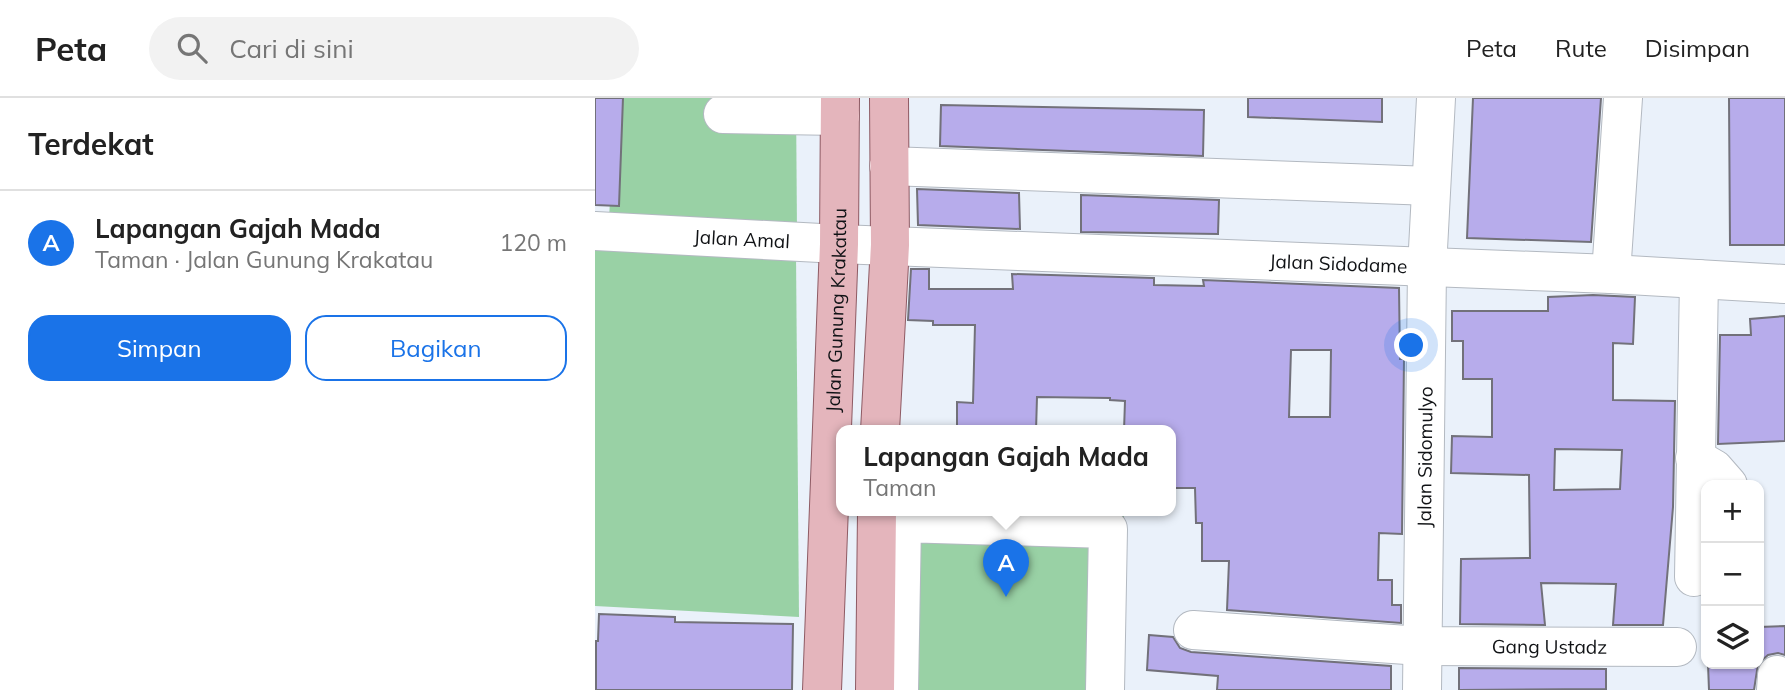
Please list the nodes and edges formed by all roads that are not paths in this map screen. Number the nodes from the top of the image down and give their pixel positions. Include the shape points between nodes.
1 (888, 98) edge
2 (1436, 98) edge
3 (1623, 98) edge
4 (840, 107) edge
5 (723, 114) dead end
6 (889, 166) junction
7 (1431, 186) junction
8 (595, 231) edge
9 (839, 244) junction
10 (890, 245) junction
11 (1427, 268) junction
12 (1611, 274) junction
13 (1699, 279) junction
14 (1785, 284) edge
15 (880, 425) edge
16 (1695, 458) junction
17 (1724, 480) edge
18 (885, 519) edge
19 (1694, 577) dead end
20 (1193, 630) dead end
21 (1421, 646) junction
22 (1677, 648) dead end
23 (822, 690) edge
24 (875, 690) edge
25 (899, 690) edge
26 (1105, 690) edge
27 (1422, 690) edge

1 - 6 main road
2 - 7 street, Jalan Sidomulyo
3 - 12 street
4 - 5 street
4 - 9 main road, Jalan Gunung Krakatau
6 - 7 street
6 - 10 main road
7 - 11 street, Jalan Sidomulyo
8 - 9 street, Jalan Amal
9 - 10 street, Jalan Amal
9 - 23 main road, Jalan Gunung Krakatau
10 - 11 street, Jalan Sidodame
10 - 15 main road
11 - 12 street, Jalan Sidodame
11 - 21 street, Jalan Sidomulyo
12 - 13 street, Jalan Sidodame
13 - 14 street, Jalan Sidodame
13 - 16 street
16 - 17 street
16 - 19 street
18 - 24 main road
18 - 25 street
18 - 26 street via 1108,529
20 - 21 street, Gang Ustadz
21 - 22 street, Gang Ustadz
21 - 27 street, Jalan Sidomulyo

